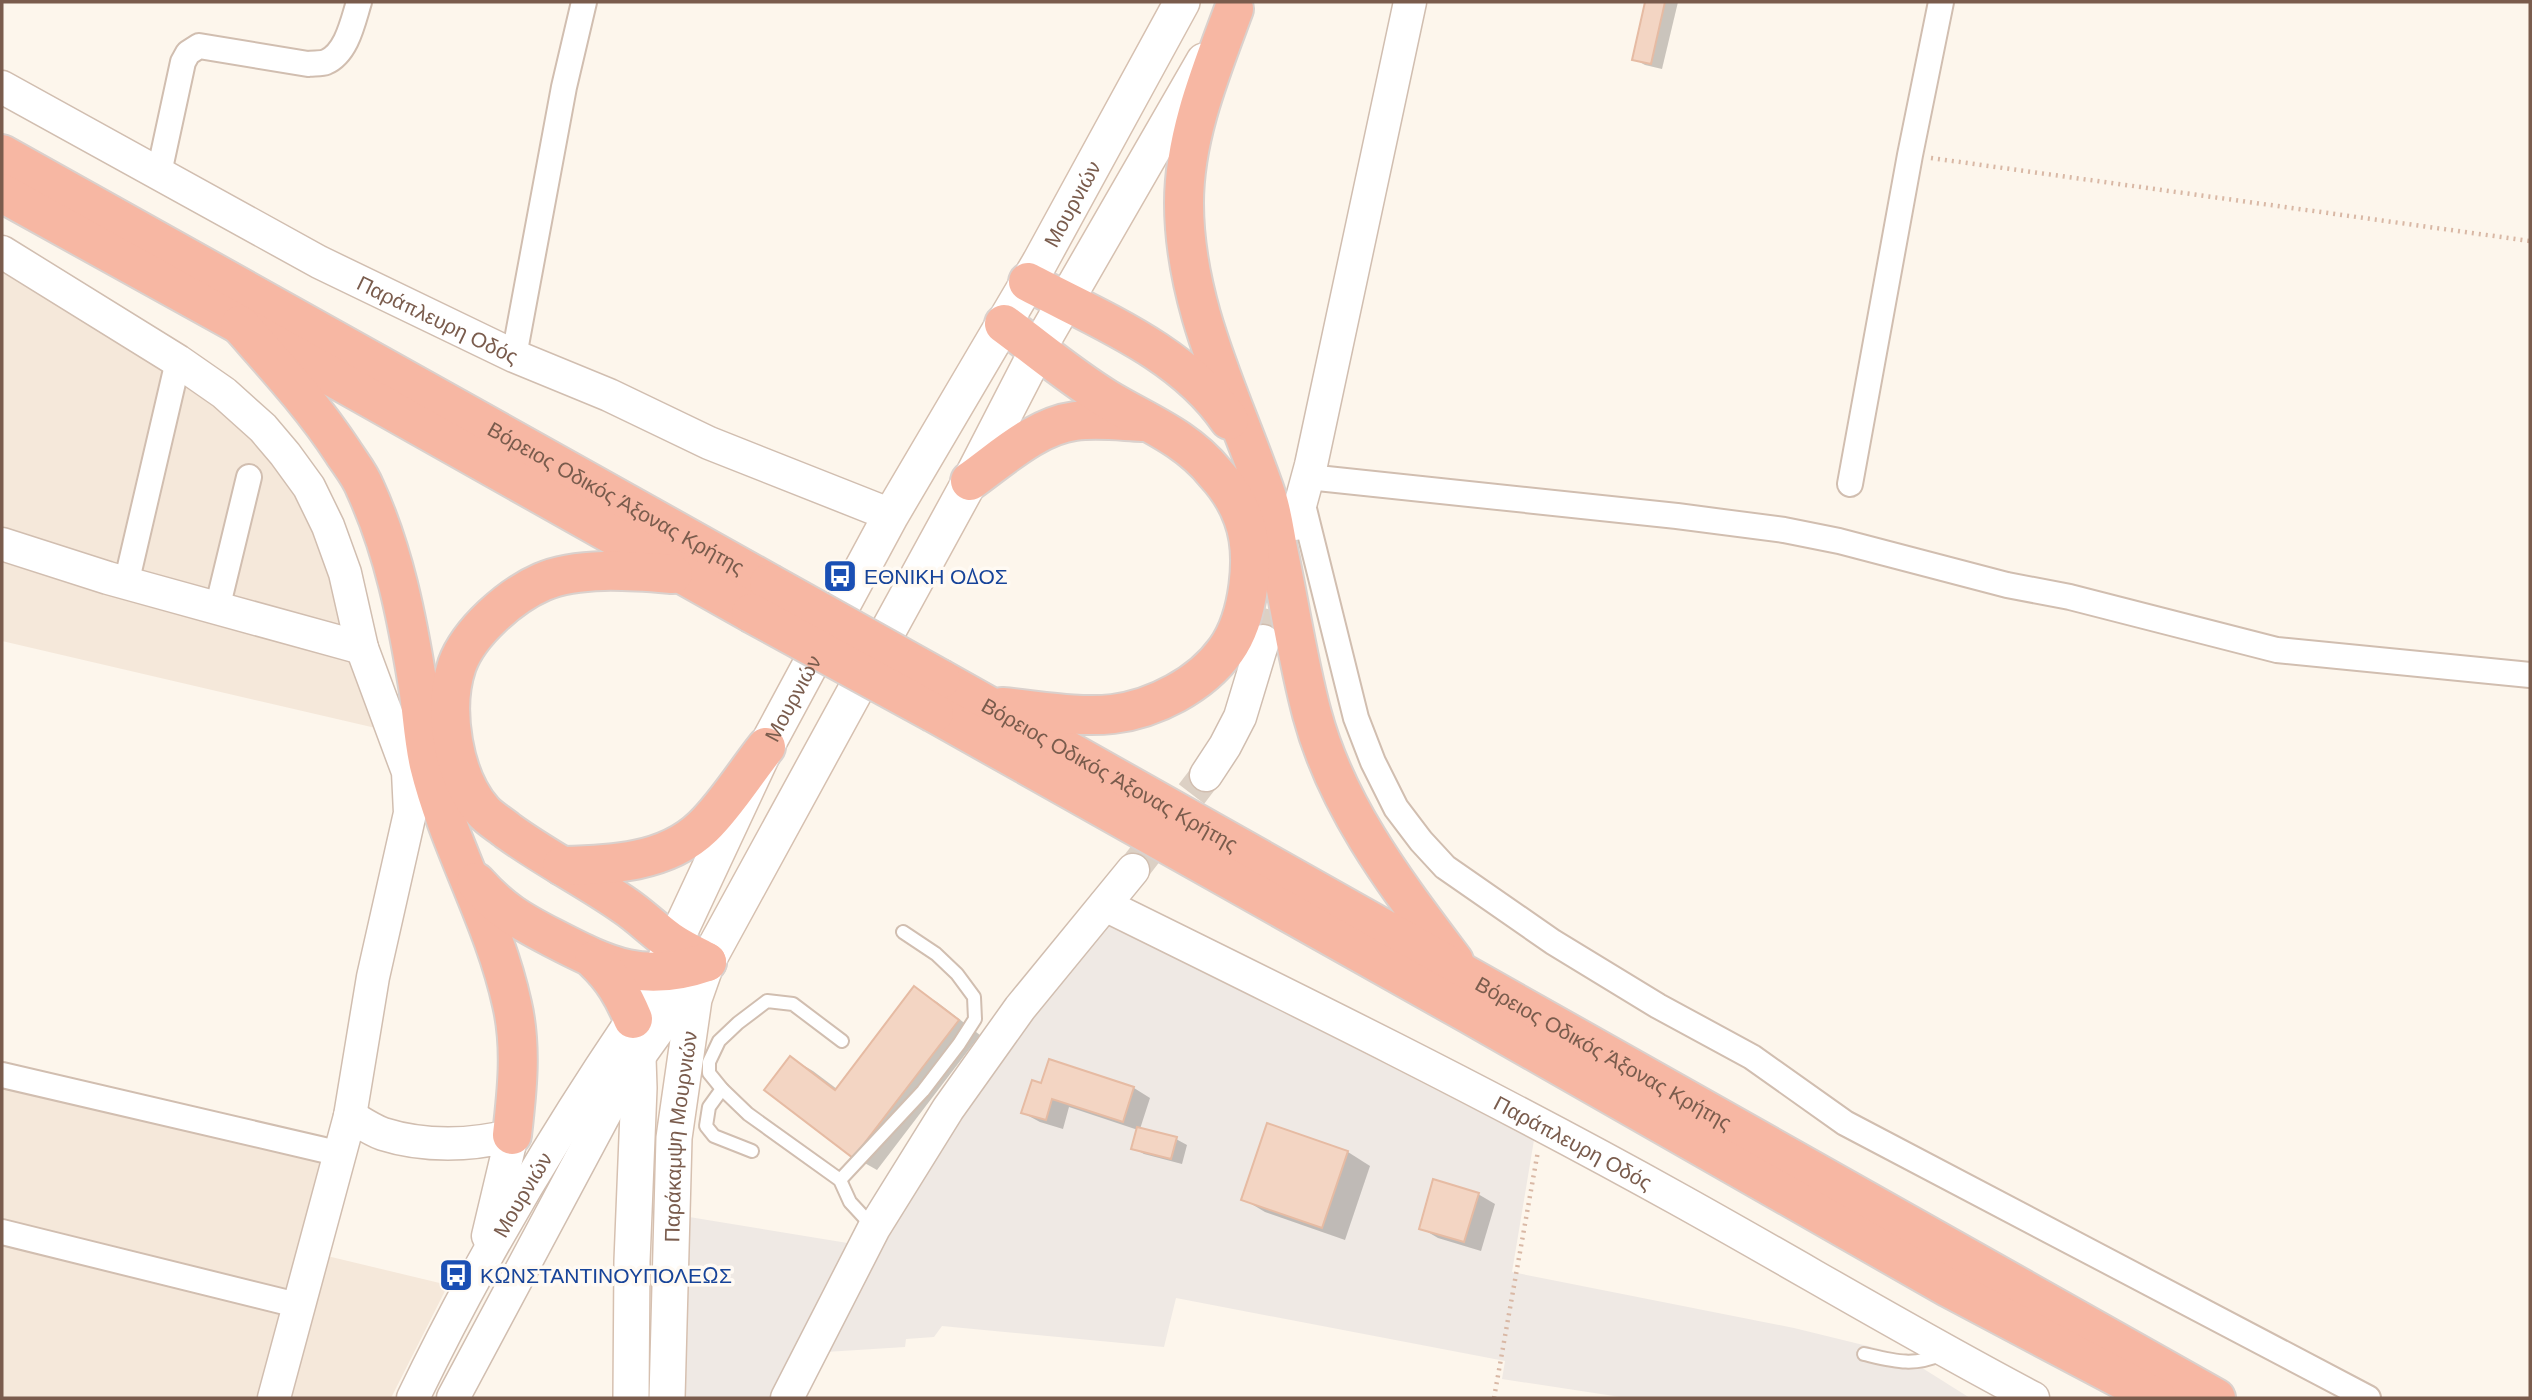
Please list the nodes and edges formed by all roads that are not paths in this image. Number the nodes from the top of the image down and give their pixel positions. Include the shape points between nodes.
1 (359, 2) edge
2 (584, 2) edge
3 (1182, 2) edge
4 (1410, 2) edge
5 (1941, 2) edge
6 (1236, 6) edge
7 (2, 87) edge
8 (2, 155) edge
9 (159, 173) junction
10 (2, 194) edge
11 (2, 252) edge
12 (1028, 282) junction
13 (1065, 301) junction
14 (1004, 324) junction
15 (240, 325) junction
16 (1038, 349) junction
17 (513, 356) junction
18 (178, 361) junction
19 (1151, 422) junction
20 (1248, 447) junction
21 (249, 477) dead end
22 (970, 481) junction
23 (1850, 484) dead end
24 (1302, 501) junction
25 (891, 515) junction
26 (2, 544) edge
27 (682, 575) junction
28 (126, 584) junction
29 (760, 598) junction
30 (217, 608) junction
31 (1263, 641) tunnel mouth
32 (362, 648) junction
33 (2530, 675) edge
34 (938, 696) junction
35 (989, 706) junction
36 (766, 747) junction
37 (1206, 775) tunnel mouth
38 (562, 866) junction
39 (1133, 870) tunnel mouth
40 (467, 872) junction
41 (1105, 905) junction
42 (903, 932) dead end
43 (666, 958) junction
44 (594, 960) junction
45 (707, 962) junction
46 (1464, 974) junction
47 (633, 1019) junction
48 (842, 1041) dead end
49 (638, 1058) junction
50 (2, 1075) edge
51 (722, 1089) junction
52 (349, 1116) junction
53 (512, 1135) junction
54 (752, 1151) dead end
55 (341, 1154) junction
56 (840, 1180) junction
57 (874, 1228) junction
58 (2, 1232) edge
59 (481, 1268) junction
60 (297, 1305) junction
61 (1946, 1352) junction
62 (1864, 1354) dead end
63 (274, 1398) edge
64 (412, 1398) edge
65 (453, 1398) edge
66 (631, 1398) edge
67 (667, 1398) edge
68 (787, 1398) edge
69 (2033, 1398) edge
70 (2157, 1398) edge
71 (2216, 1398) edge
72 (2368, 1398) edge

1 - 9 street via 339,51 326,62 308,64 199,46 188,52
2 - 17 street
3 - 12 main road, Μουρνιών
4 - 24 street
5 - 23 street
6 - 13 main road, Παράκαμψη Μουρνιών
6 - 20 highway via 1195,125 1184,202 1192,285
7 - 9 street, Παράπλευρη Οδός
8 - 29 highway, Βόρειος Οδικός Άξονας Κρήτης
9 - 17 street, Παράπλευρη Οδός via 319,262
10 - 15 highway, Βόρειος Οδικός Άξονας Κρήτης
11 - 18 street
12 - 13 highway
12 - 14 main road, Μουρνιών
13 - 16 main road, Παράκαμψη Μουρνιών
13 - 20 highway via 1157,351 1199,384
14 - 16 highway
14 - 25 main road, Μουρνιών
15 - 27 highway, Βόρειος Οδικός Άξονας Κρήτης
15 - 40 highway via 326,426 364,484 388,543 404,609 429,764
16 - 19 highway via 1106,398
16 - 22 main road, Παράκαμψη Μουρνιών
17 - 25 street, Παράπλευρη Οδός via 763,466
18 - 28 street
18 - 32 street via 263,428 309,487 345,573
19 - 22 highway via 1073,421 1051,428 1020,444
19 - 35 highway via 1185,443 1215,472 1244,520 1249,580 1242,617 1226,650 1179,691 1113,714
20 - 46 highway via 1268,499 1312,715 1327,758 1368,842
21 - 30 street
22 - 45 main road, Παράκαμψη Μουρνιών
24 - 33 street via 1677,516 1784,530 2277,650
24 - 72 street via 1356,718 1373,762 1395,808 1445,867 1553,942 1774,1071 1845,1123
25 - 36 main road, Μουρνιών
26 - 28 street
27 - 29 highway, Βόρειος Οδικός Άξονας Κρήτης
27 - 38 highway via 590,572 543,581 484,623 457,664 451,716 461,773 484,812
28 - 30 street
29 - 34 highway, Βόρειος Οδικός Άξονας Κρήτης, bridge
30 - 32 street
31 - 37 street via 1240,717
32 - 52 street via 408,772 410,813 373,977
34 - 35 highway, Βόρειος Οδικός Άξονας Κρήτης
34 - 70 highway, Βόρειος Οδικός Άξονας Κρήτης via 1469,1014 1949,1288
35 - 46 highway, Βόρειος Οδικός Άξονας Κρήτης
36 - 38 highway via 704,827 683,843 629,861
36 - 43 main road, Μουρνιών
38 - 43 highway via 625,905
39 - 41 street
40 - 44 highway via 511,916
40 - 53 highway via 495,942 513,1005 518,1046
41 - 57 street via 1020,1008 948,1109
41 - 61 street, Παράπλευρη Οδός via 1543,1126
42 - 56 lane via 957,974 974,997 975,1019 923,1091
43 - 44 highway via 638,971
43 - 45 highway
43 - 47 main road, Μουρνιών
44 - 47 highway via 611,975
45 - 49 street, Μουρνιών
45 - 67 main road, Παράκαμψη Μουρνιών via 694,999 674,1138
46 - 71 highway, Βόρειος Οδικός Άξονας Κρήτης
47 - 49 main road, Παράκαμψη Μουρνιών
47 - 59 street, Μουρνιών via 588,1085
48 - 51 lane via 793,1004 767,1001 719,1041 709,1073
49 - 65 street, Μουρνιών
49 - 66 main road, Παράκαμψη Μουρνιών
50 - 55 street
51 - 54 lane via 709,1107 706,1126 714,1136
51 - 56 lane via 748,1114
52 - 53 street via 382,1133 414,1141 484,1143
52 - 55 street
53 - 59 street
55 - 60 street
56 - 57 lane via 850,1202
57 - 68 street
58 - 60 street
59 - 64 street, Μουρνιών
60 - 63 street
61 - 62 lane via 1925,1362 1902,1363
61 - 69 street, Παράπλευρη Οδός

